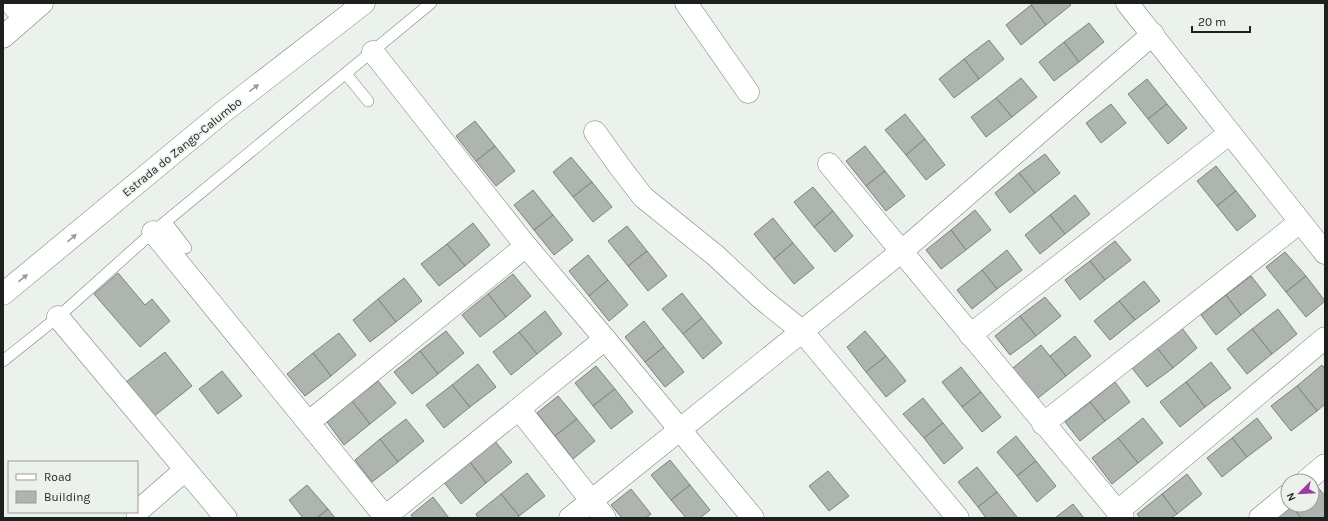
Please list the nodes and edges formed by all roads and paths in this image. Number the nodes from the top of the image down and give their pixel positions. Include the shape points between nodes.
1 (42, 3) edge
2 (364, 3) edge
3 (431, 3) edge
4 (686, 3) edge
5 (1127, 3) edge
6 (17, 11) edge
7 (1153, 34) junction
8 (3, 37) edge
9 (373, 52) junction
10 (346, 74) junction
11 (748, 92) dead end
12 (368, 101) dead end
13 (595, 132) dead end
14 (1230, 133) junction
15 (829, 164) dead end
16 (1300, 222) junction
17 (159, 227) junction
18 (526, 246) junction
19 (186, 248) dead end
20 (902, 251) junction
21 (1325, 253) edge
22 (3, 294) edge
23 (58, 317) junction
24 (802, 331) junction
25 (970, 335) junction
26 (1325, 338) edge
27 (605, 339) junction
28 (3, 361) edge
29 (518, 409) junction
30 (309, 422) junction
31 (1043, 424) junction
32 (681, 430) junction
33 (1325, 465) edge
34 (185, 470) junction
35 (1316, 473) edge
36 (591, 501) junction
37 (1280, 502) edge
38 (138, 511) edge
39 (1120, 515) edge
40 (226, 518) edge
41 (386, 518) edge
42 (570, 518) edge
43 (605, 518) edge
44 (753, 518) edge
45 (958, 518) edge
46 (1260, 518) edge

1 - 6 street
22 -> 2 street, Estrada do Zango-Calumbo via 223,112
3 - 9 lane
4 - 11 street
5 - 7 street
6 - 8 street
7 - 14 street
7 - 20 street
9 - 10 lane
9 - 18 street
10 - 12 lane
10 - 17 lane
13 - 24 street via 643,197 715,255 761,298
14 - 16 street
14 - 25 street
15 - 20 street
16 - 21 street
16 - 31 street
17 - 19 lane
17 - 23 lane
17 - 30 street
18 - 27 street
18 - 30 street
20 - 24 street
20 - 25 street
23 - 28 lane
23 - 34 street
24 - 32 street
24 - 45 street
25 - 31 street
26 - 39 street
27 - 29 street
27 - 32 street
29 - 36 street
29 - 41 street
30 - 41 street
31 - 39 street
32 - 36 street
32 - 44 street
33 - 35 street
34 - 38 street
34 - 40 street
36 - 42 street
36 - 43 street
37 - 46 street

